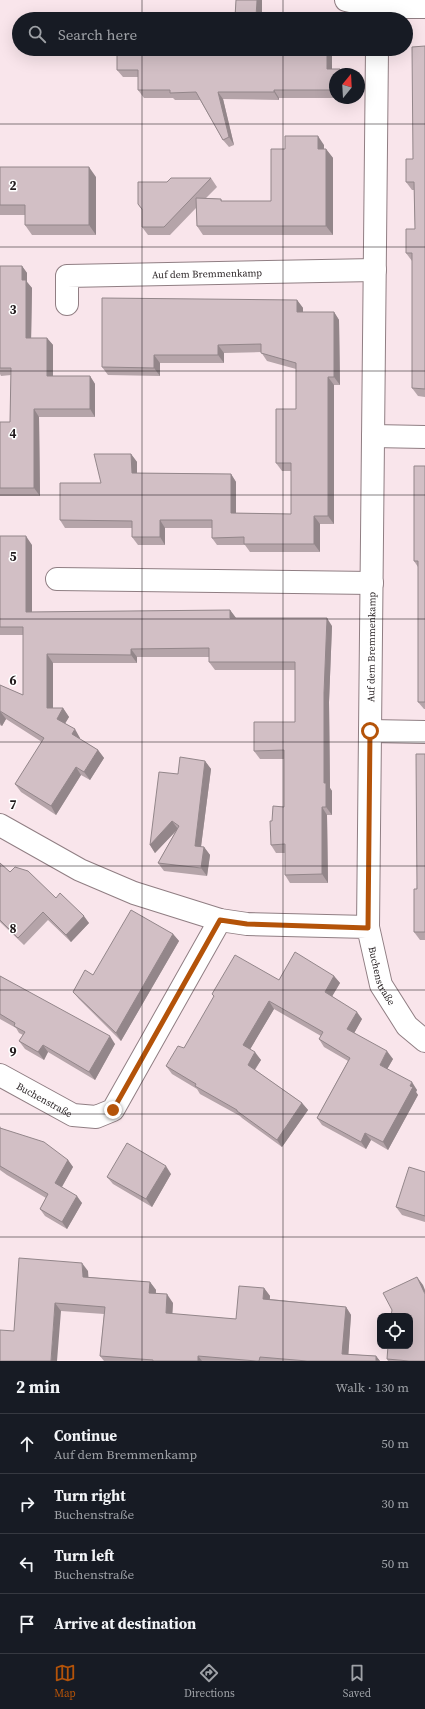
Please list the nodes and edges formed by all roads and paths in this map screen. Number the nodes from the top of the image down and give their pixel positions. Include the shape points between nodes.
1 (346, 0) edge
2 (425, 7) edge
3 (375, 12) edge
4 (385, 12) edge
5 (377, 56) edge
6 (375, 270) junction
7 (67, 304) dead end
8 (373, 436) junction
9 (425, 436) edge
10 (57, 580) dead end
11 (372, 583) junction
12 (370, 731) junction
13 (425, 732) edge
14 (0, 825) edge
15 (220, 920) junction
16 (368, 928) junction
17 (425, 1041) edge
18 (0, 1075) edge

1 - 3 street
2 - 4 street
5 - 6 street, Auf dem Bremmenkamp
6 - 7 street, Auf dem Bremmenkamp via 67,276
6 - 8 street, Auf dem Bremmenkamp
8 - 9 street
8 - 11 street, Auf dem Bremmenkamp
10 - 11 street, Auf dem Bremmenkamp
11 - 12 street, Auf dem Bremmenkamp
12 - 13 street
12 - 16 street, Auf dem Bremmenkamp
14 - 15 street via 80,870 134,894
15 - 16 street via 247,924
15 - 18 street, Buchenstraße via 113,1110 96,1117 73,1115
16 - 17 street, Buchenstraße via 381,985 407,1026

